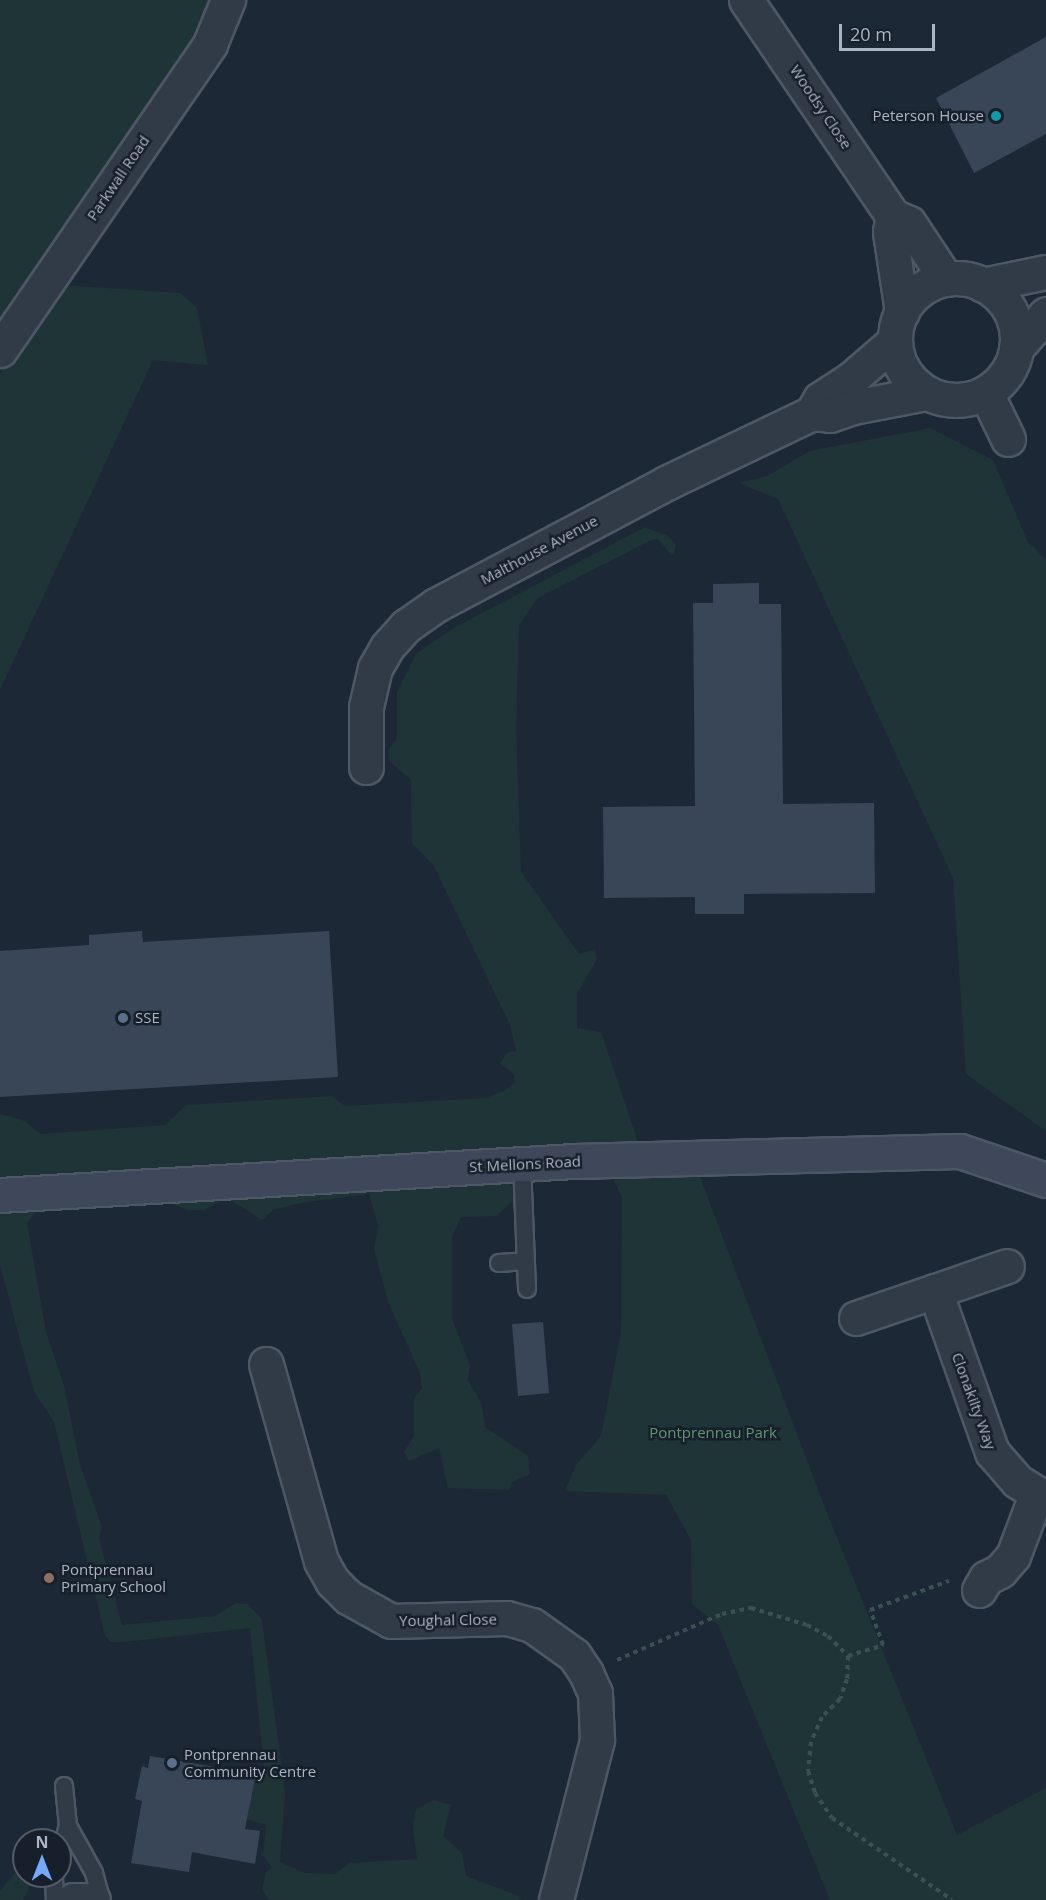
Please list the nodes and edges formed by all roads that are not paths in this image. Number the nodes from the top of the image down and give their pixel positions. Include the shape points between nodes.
1 (228, 0) edge
2 (746, 0) edge
3 (893, 216) junction
4 (1046, 272) edge
5 (946, 279) junction
6 (983, 285) junction
7 (1046, 314) edge
8 (898, 327) junction
9 (1016, 348) junction
10 (0, 350) edge
11 (926, 393) junction
12 (986, 393) junction
13 (812, 413) junction
14 (1008, 439) dead end
15 (366, 767) dead end
16 (522, 1164) junction
17 (1046, 1180) edge
18 (0, 1195) edge
19 (526, 1262) junction
20 (499, 1263) dead end
21 (1007, 1266) dead end
22 (527, 1289) dead end
23 (935, 1291) junction
24 (856, 1318) dead end
25 (266, 1364) dead end
26 (1041, 1497) edge
27 (982, 1584) road end
28 (64, 1786) dead end
29 (68, 1826) joint
30 (74, 1900) edge
31 (93, 1900) edge
32 (101, 1900) edge
33 (556, 1900) edge

1 - 10 street, Parkwall Road via 210,44
2 - 3 street, Woodsy Close
3 - 5 street, Woodsy Close via 909,223
3 - 8 street via 890,232
4 - 6 street
5 - 6 street
5 - 8 street via 928,284
6 - 9 street via 1011,308
7 - 9 street
8 - 11 street via 898,362 910,380
8 - 13 street, Malthouse Avenue via 851,379 820,399
9 - 12 street via 1011,366
11 - 12 street via 945,400 966,400
11 - 13 street, Malthouse Avenue via 830,415
12 - 14 street
13 - 15 street, Malthouse Avenue via 666,483 436,605 406,626 387,647 368,689
16 - 17 main road, St Mellons Road via 960,1151
16 - 18 main road, St Mellons Road
16 - 19 lane
19 - 20 lane
19 - 22 lane
21 - 23 street
23 - 24 street
23 - 26 street, Clonakilty Way via 992,1452 1003,1469
25 - 33 street, Youghal Close via 321,1562 340,1589 368,1611 391,1621 507,1618 532,1625 574,1655 586,1673 595,1693 597,1740
26 - 27 street, Clonakilty Way via 1013,1556
28 - 29 lane
29 - 32 lane via 94,1873
30 - 31 street

